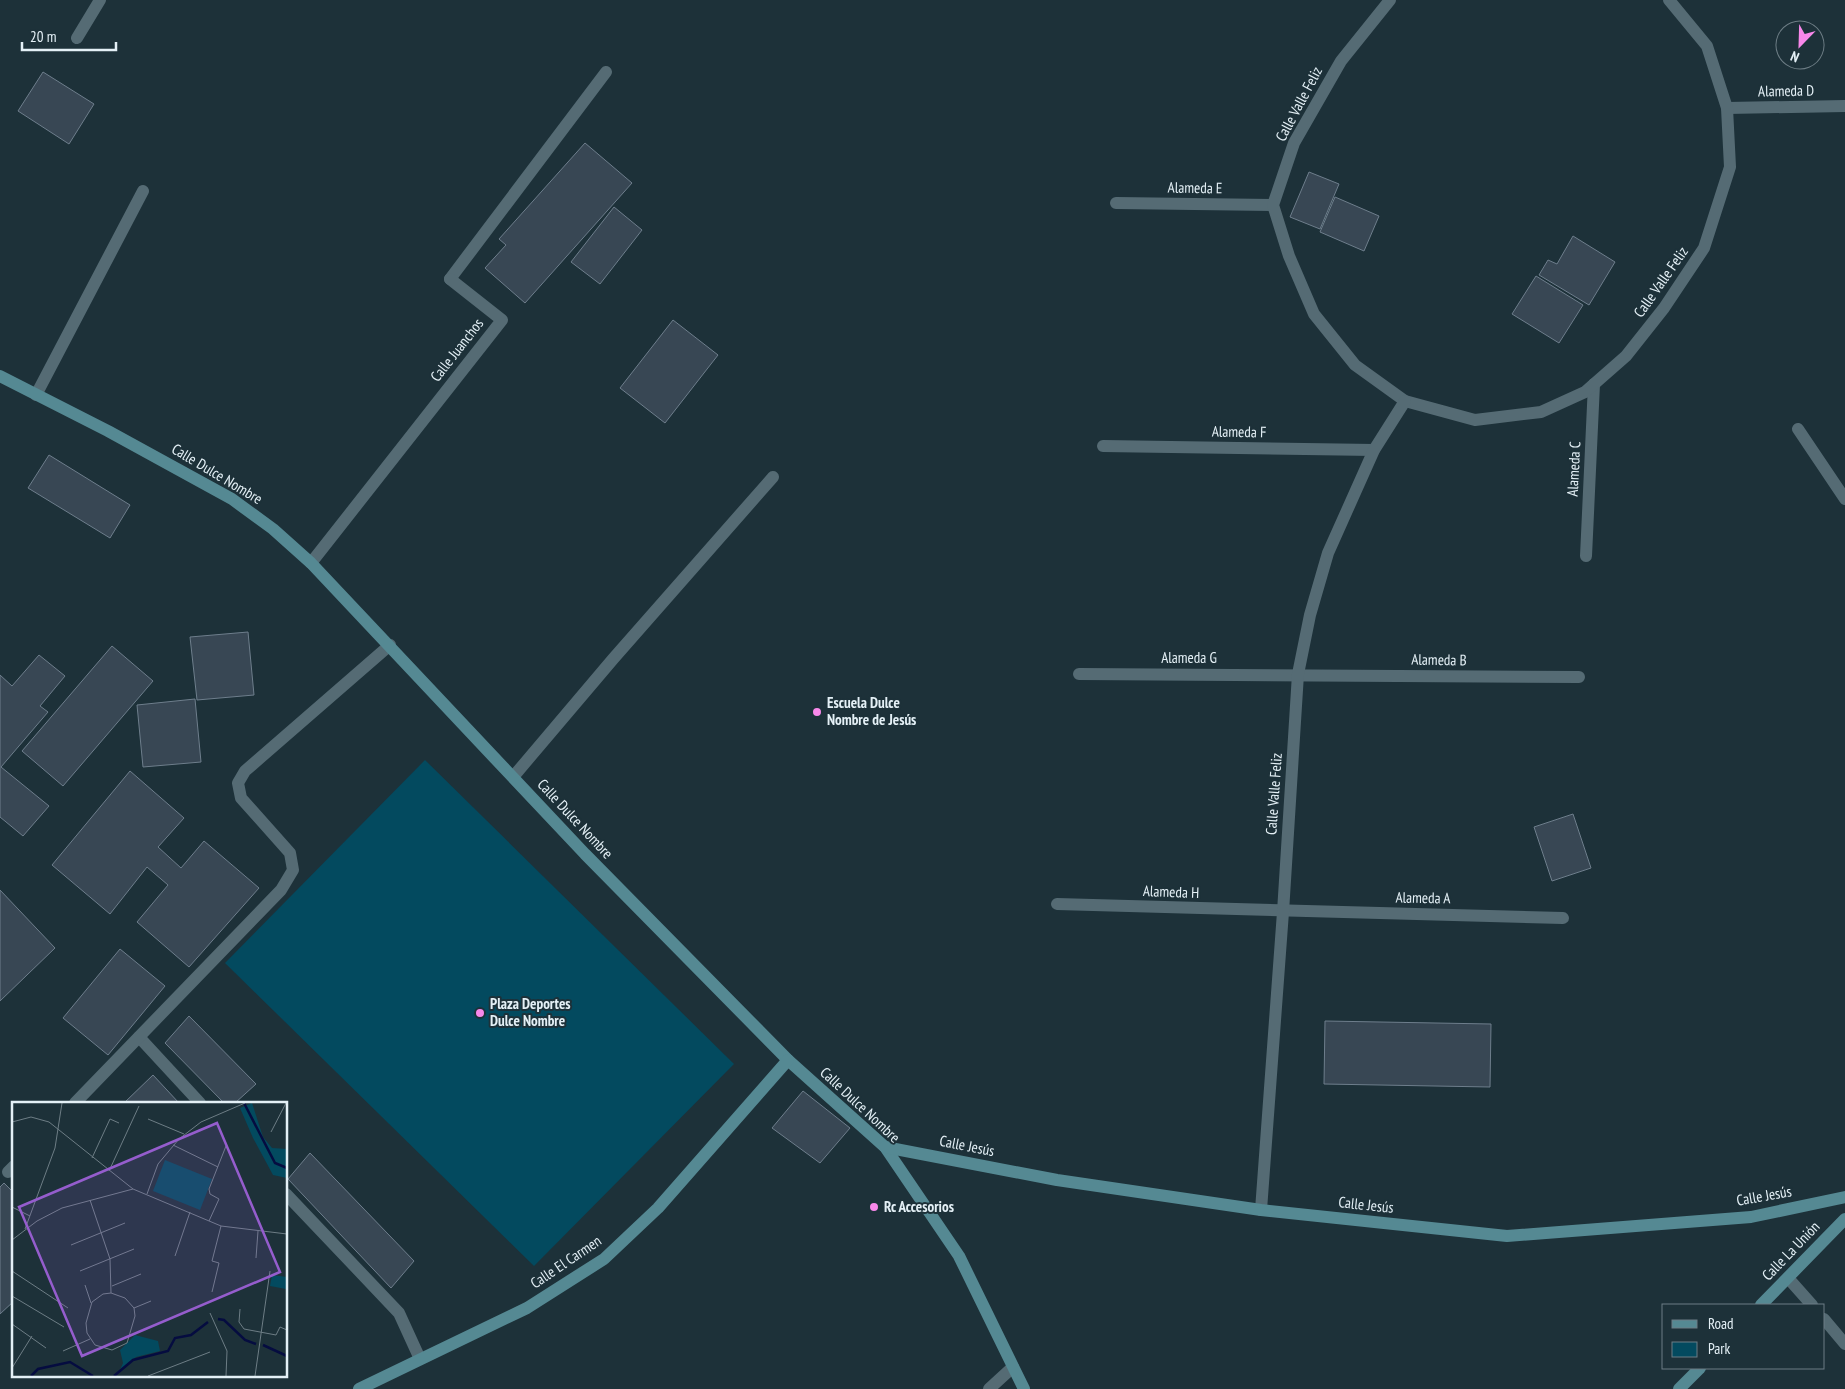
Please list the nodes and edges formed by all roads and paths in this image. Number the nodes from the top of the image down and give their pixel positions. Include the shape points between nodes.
1 (100, 0) edge
2 (1390, 0) edge
3 (1669, 0) edge
4 (77, 38) dead end
5 (606, 72) dead end
6 (1845, 106) edge
7 (1727, 108) junction
8 (143, 190) dead end
9 (1116, 203) dead end
10 (1273, 205) junction
11 (0, 376) edge
12 (1594, 384) junction
13 (36, 395) junction
14 (1405, 401) junction
15 (1798, 429) dead end
16 (1103, 446) dead end
17 (1374, 450) junction
18 (773, 476) dead end
19 (1845, 499) edge
20 (1586, 556) dead end
21 (311, 563) junction
22 (390, 645) junction
23 (1079, 674) dead end
24 (1298, 674) junction
25 (1579, 678) dead end
26 (514, 778) junction
27 (1057, 904) dead end
28 (1283, 912) junction
29 (1563, 918) dead end
30 (139, 1038) junction
31 (788, 1060) junction
32 (76, 1102) edge
33 (199, 1102) edge
34 (885, 1147) junction
35 (288, 1196) edge
36 (1845, 1197) edge
37 (1261, 1210) junction
38 (1845, 1219) edge
39 (1788, 1278) junction
40 (1762, 1304) edge
41 (1811, 1304) edge
42 (1825, 1320) edge
43 (1845, 1344) edge
44 (420, 1359) junction
45 (1013, 1367) junction
46 (1699, 1369) edge
47 (359, 1389) edge
48 (989, 1389) edge
49 (1024, 1389) edge
50 (1680, 1389) edge

1 - 4 street
2 - 10 street, Calle Valle Feliz via 1341,61 1299,135
3 - 7 street, Calle Valle Feliz via 1707,46
5 - 21 street, Calle Juanchos via 450,279 502,320
6 - 7 street, Alameda D
7 - 12 street, Calle Valle Feliz via 1730,168 1704,248 1664,308 1626,356
8 - 13 street
9 - 10 street, Alameda E
10 - 14 street, Calle Valle Feliz via 1289,256 1314,314 1355,366
11 - 13 street, Calle Dulce Nombre
12 - 14 street, Calle Valle Feliz via 1585,392 1541,412 1476,420
12 - 20 street, Alameda C
13 - 21 street, Calle Dulce Nombre via 232,499
14 - 17 street, Calle Valle Feliz
15 - 19 street
16 - 17 street, Alameda F
17 - 24 street, Calle Valle Feliz via 1328,553 1310,615
18 - 26 street
21 - 22 street, Calle Dulce Nombre
22 - 26 street, Calle Dulce Nombre
22 - 30 street via 244,771 238,783 240,798 290,853 293,870 282,890
23 - 24 street, Alameda G
24 - 25 street, Alameda B
24 - 28 street, Calle Valle Feliz
26 - 31 street, Calle Dulce Nombre
27 - 28 street, Alameda H
28 - 29 street, Alameda A
28 - 37 street, Calle Valle Feliz
30 - 32 street
30 - 33 street
31 - 34 street, Calle Dulce Nombre
31 - 44 street, Calle El Carmen via 658,1208 604,1259 527,1308
34 - 37 street, Calle Jesús via 1057,1180
34 - 45 street, Calle Dulce Nombre via 959,1256
35 - 44 street via 399,1314
36 - 37 street, Calle Jesús via 1751,1217 1508,1236
38 - 39 street, Calle La Unión
39 - 40 street, Calle La Unión
39 - 41 street
42 - 43 street
44 - 47 street, Calle El Carmen
45 - 48 street
45 - 49 street, Calle Dulce Nombre
46 - 50 street

